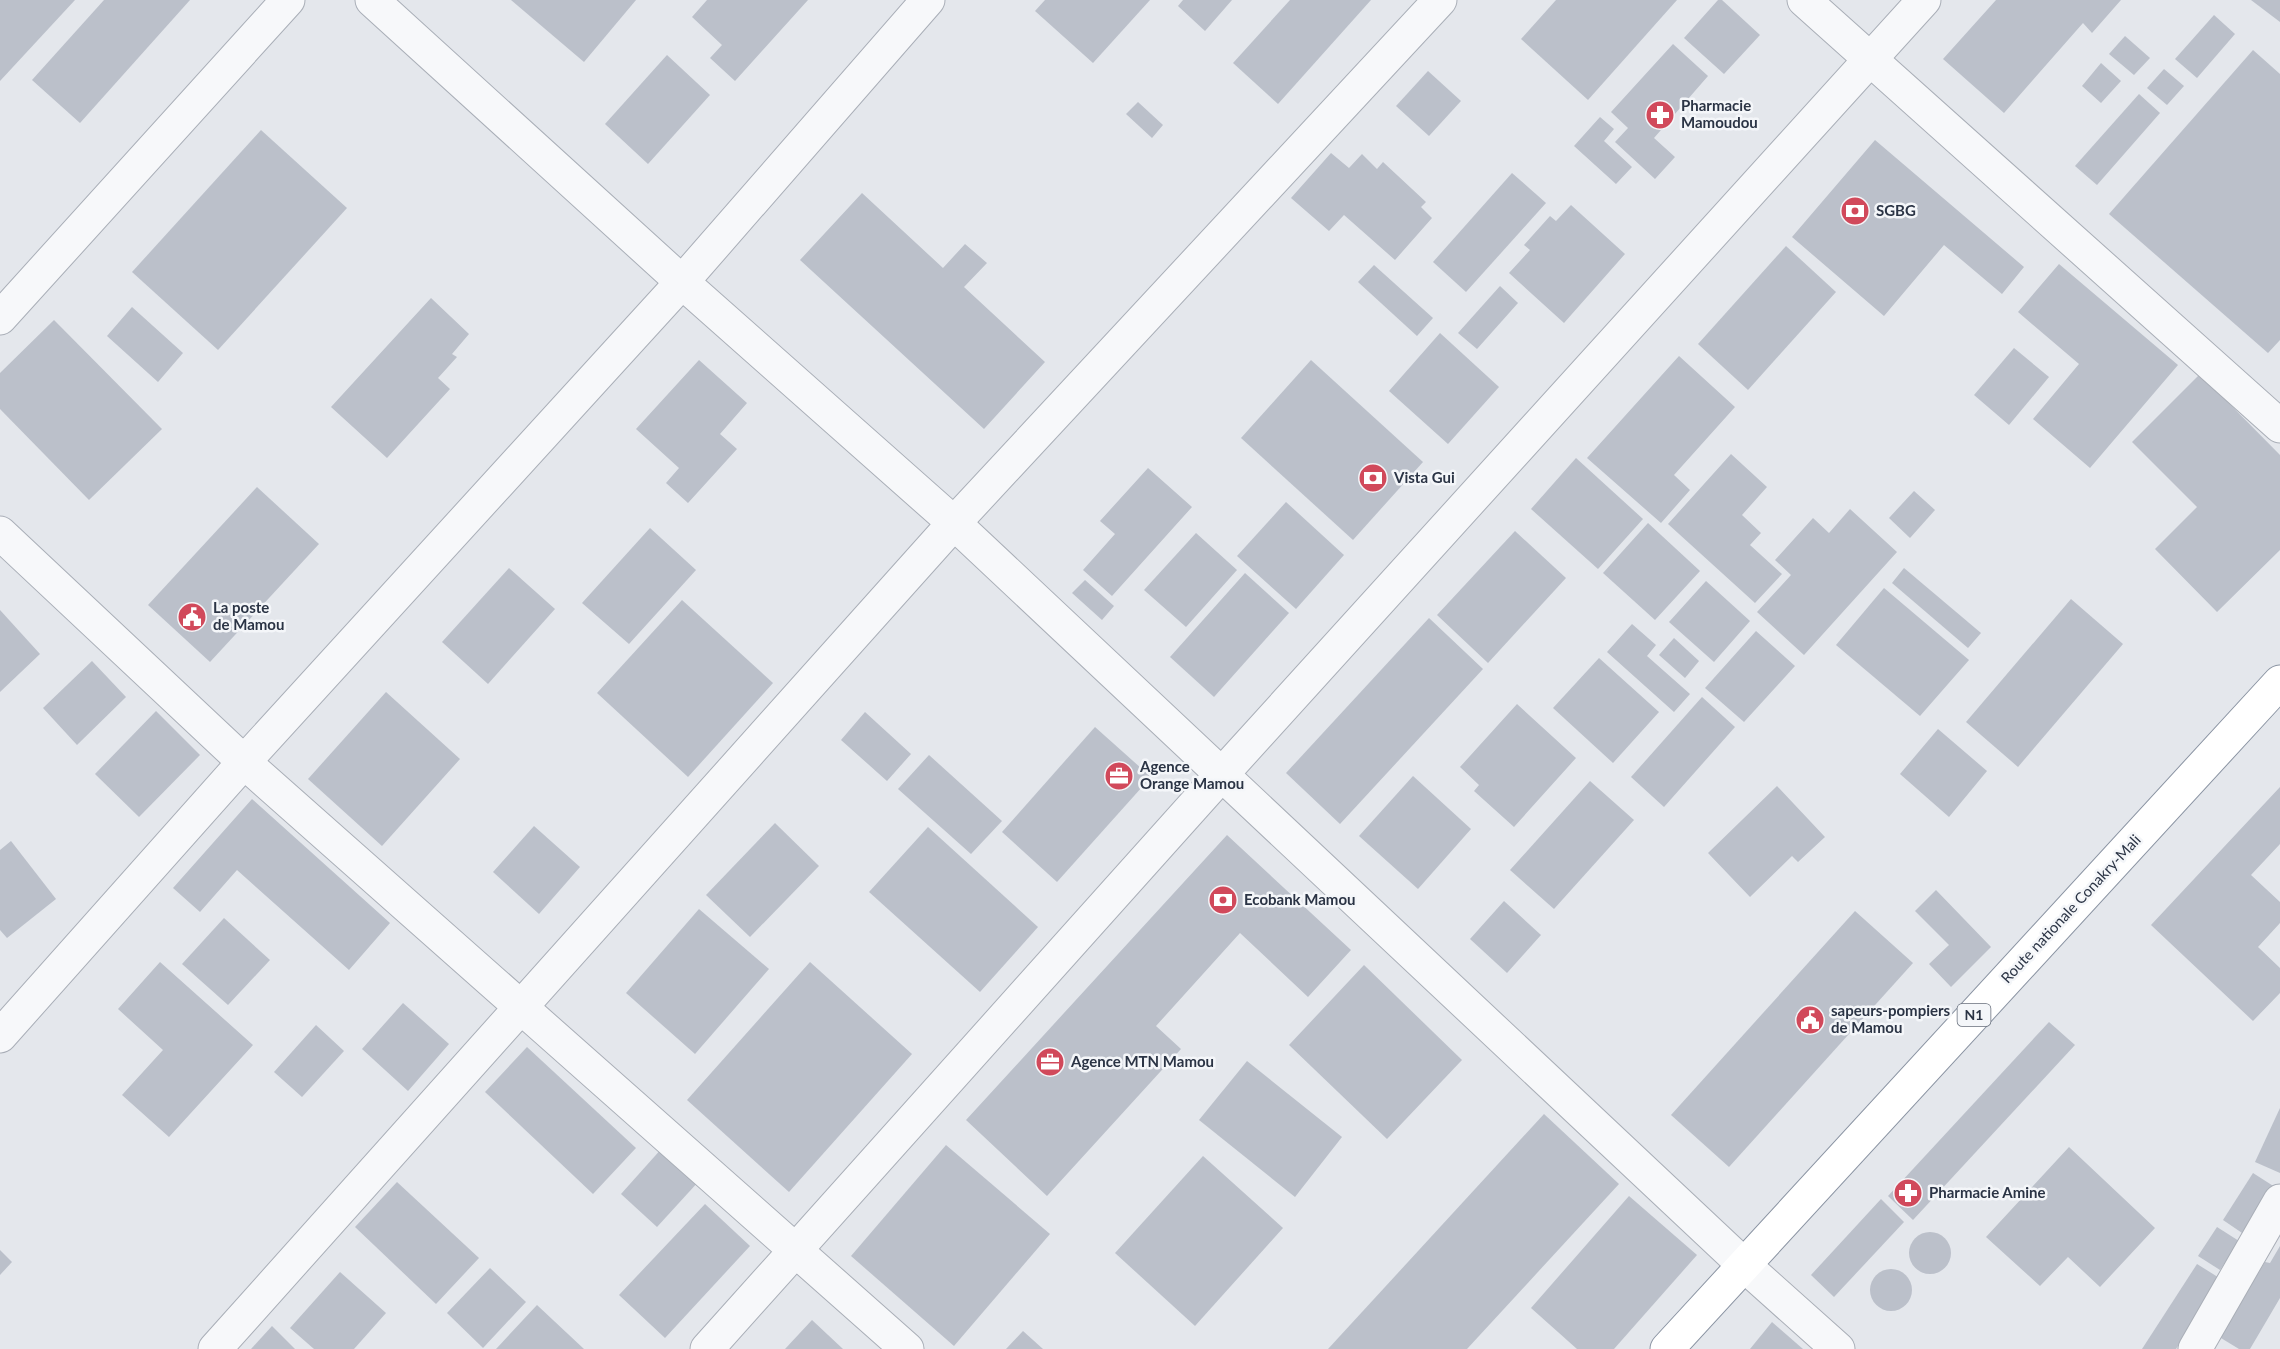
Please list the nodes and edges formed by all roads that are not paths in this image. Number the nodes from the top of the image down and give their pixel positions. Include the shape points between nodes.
1 (288, 0) edge
2 (372, 0) edge
3 (928, 0) edge
4 (1440, 0) edge
5 (1804, 0) edge
6 (1924, 0) edge
7 (1871, 60) junction
8 (682, 282) junction
9 (0, 318) edge
10 (2280, 426) edge
11 (954, 523) junction
12 (0, 533) edge
13 (2280, 682) edge
14 (244, 762) junction
15 (1223, 773) junction
16 (520, 1008) junction
17 (0, 1036) edge
18 (2280, 1201) edge
19 (796, 1251) junction
20 (1744, 1265) junction
21 (215, 1349) edge
22 (708, 1349) edge
23 (907, 1349) edge
24 (1667, 1349) edge
25 (1838, 1349) edge
26 (2195, 1349) edge

1 - 9 street
2 - 8 street
3 - 8 street
4 - 11 street
5 - 7 street
6 - 7 street
7 - 10 street
7 - 15 street
8 - 11 street
8 - 14 street
11 - 15 street
11 - 16 street
12 - 14 street
13 - 20 highway, Route nationale Conakry-Mali / N1
14 - 16 street
14 - 17 street
15 - 19 street
15 - 20 street
16 - 19 street
16 - 21 street
18 - 26 street
19 - 22 street
19 - 23 street
20 - 24 highway, Route nationale Conakry-Mali / N1
20 - 25 street

